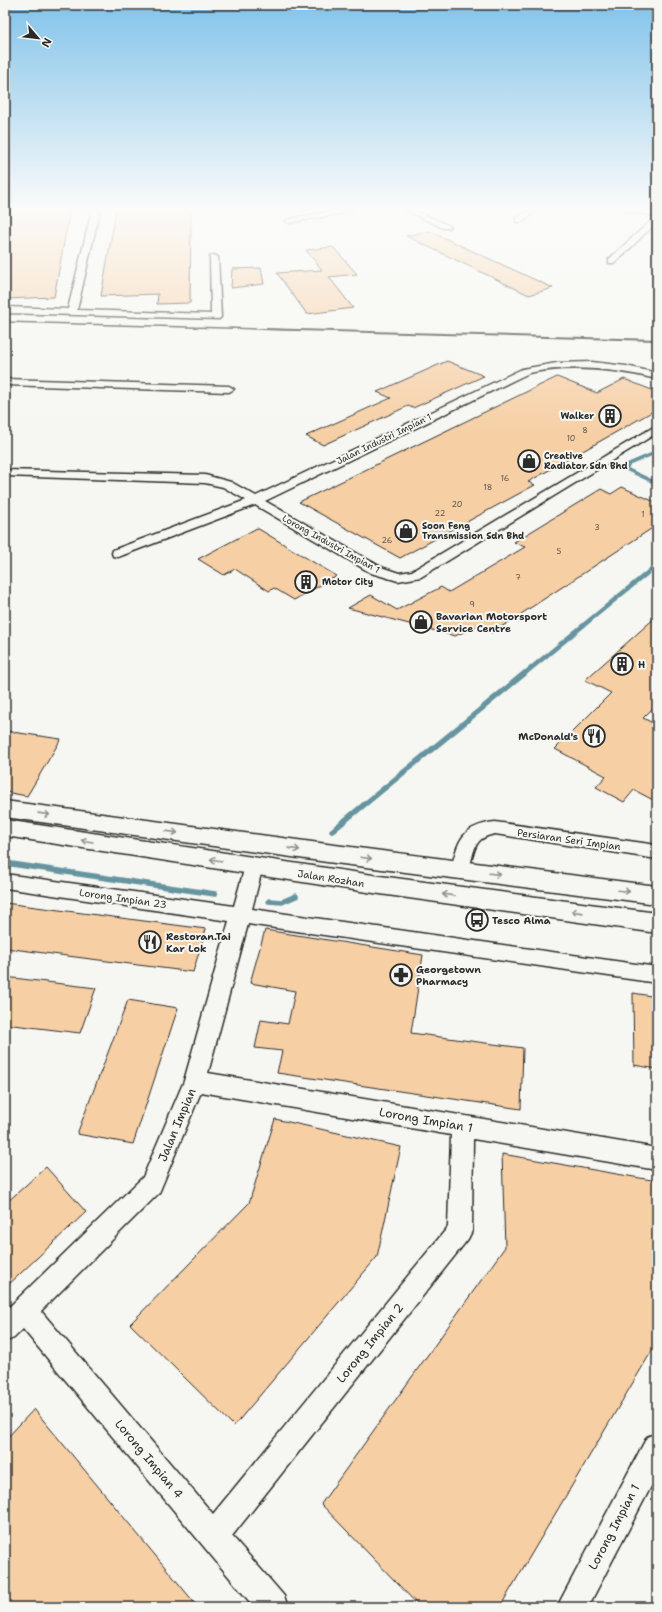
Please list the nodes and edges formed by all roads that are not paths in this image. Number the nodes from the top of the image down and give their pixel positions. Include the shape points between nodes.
1 (78, 285) edge
2 (215, 285) edge
3 (5, 310) edge
4 (72, 312) junction
5 (657, 376) edge
6 (5, 382) edge
7 (230, 389) dead end
8 (657, 428) edge
9 (5, 473) edge
10 (255, 501) junction
11 (118, 553) dead end
12 (5, 809) edge
13 (5, 828) edge
14 (657, 852) edge
15 (257, 855) junction
16 (460, 870) junction
17 (5, 881) edge
18 (657, 895) edge
19 (240, 915) junction
20 (657, 923) edge
21 (657, 975) edge
22 (195, 1081) junction
23 (462, 1126) junction
24 (657, 1159) edge
25 (24, 1311) junction
26 (5, 1329) edge
27 (657, 1447) edge
28 (214, 1536) junction
29 (274, 1607) edge
30 (572, 1607) edge

1 - 4 street
2 - 4 street via 216,317
3 - 4 street
5 - 10 street, Jalan Industri Impian 1 via 619,367 600,366 554,365 526,371
6 - 7 street
8 - 10 street, Lorong Industri Impian 1 via 416,574 398,577 376,570
9 - 10 street, Lorong Industri Impian 1 via 205,478 227,484
10 - 11 street, Jalan Industri Impian 1
12 -> 15 main road, Jalan Rozhan
15 -> 13 main road, Jalan Rozhan
14 - 16 street, Persiaran Seri Impian via 495,828 480,830 472,838 465,849
15 -> 16 main road, Jalan Rozhan
15 - 19 street, Jalan Impian
20 -> 15 main road, Jalan Rozhan via 380,885
16 -> 18 main road, Jalan Rozhan
17 - 19 street, Lorong Impian 23
19 - 21 street
19 - 22 street, Jalan Impian
22 - 23 street, Lorong Impian 1
22 - 25 street, Jalan Impian via 151,1185
23 - 24 street, Lorong Impian 1
23 - 28 street, Lorong Impian 2 via 460,1231
25 - 26 street, Jalan Impian
25 - 28 street, Lorong Impian 4
27 - 30 street, Lorong Impian 1
28 - 29 street, Lorong Impian 4

